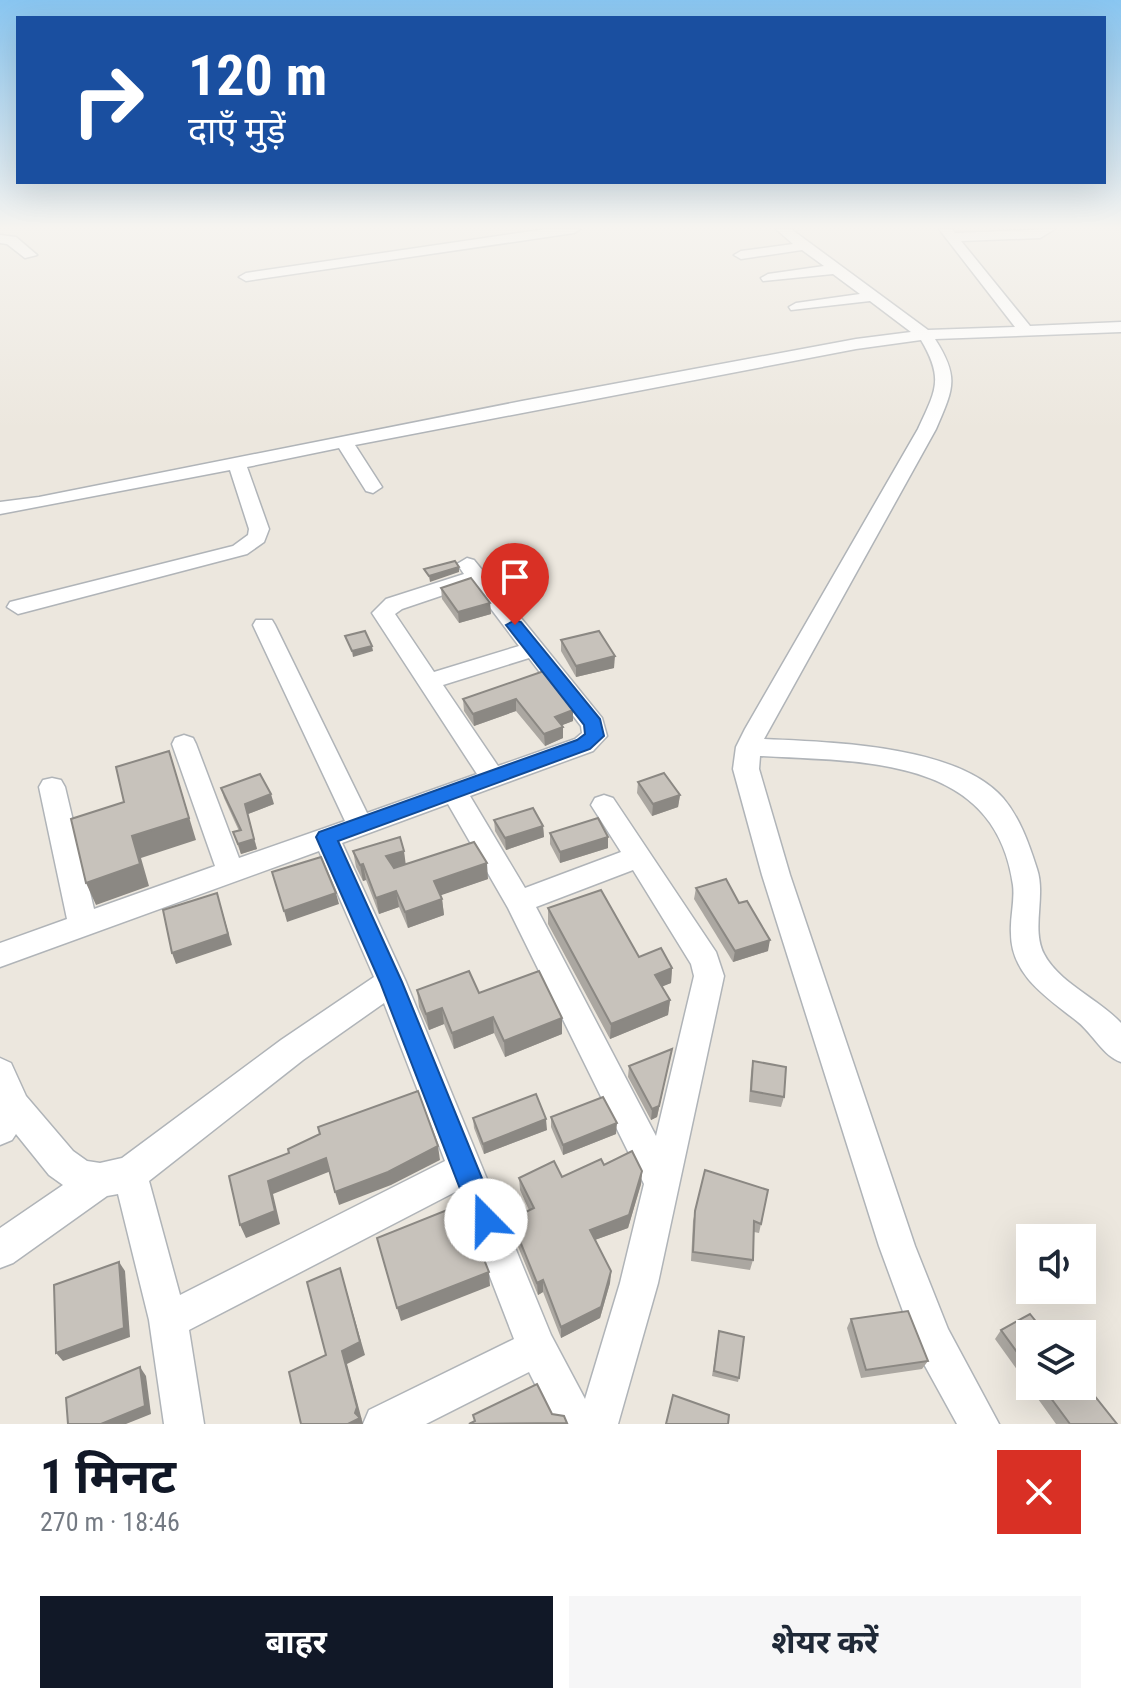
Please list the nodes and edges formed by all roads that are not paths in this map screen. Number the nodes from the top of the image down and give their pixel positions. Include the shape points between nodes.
1 (998, 295) edge
2 (873, 296) joint
3 (796, 307) dead end
4 (1121, 327) edge
5 (1025, 330) junction
6 (925, 335) junction
7 (345, 443) junction
8 (237, 463) junction
9 (373, 487) dead end
10 (0, 508) edge
11 (18, 607) dead end
12 (264, 625) dead end
13 (533, 649) junction
14 (429, 682) junction
15 (184, 744) dead end
16 (748, 747) junction
17 (493, 778) junction
18 (52, 787) dead end
19 (454, 792) junction
20 (604, 805) dead end
21 (360, 825) junction
22 (326, 837) junction
23 (639, 857) junction
24 (231, 872) junction
25 (519, 902) junction
26 (83, 926) junction
27 (0, 955) edge
28 (391, 982) junction
29 (1121, 1048) edge
30 (0, 1073) edge
31 (7, 1118) edge
32 (465, 1169) junction
33 (115, 1177) junction
34 (662, 1183) junction
35 (0, 1250) edge
36 (168, 1320) junction
37 (537, 1348) junction
38 (184, 1424) edge
39 (383, 1424) edge
40 (577, 1424) edge
41 (598, 1424) edge
42 (979, 1424) edge

1 - 5 street
2 - 3 street
2 - 6 street
4 - 5 street
5 - 6 street
6 - 7 street
6 - 16 street via 942,362 944,391
7 - 8 street
7 - 9 street
8 - 10 street
8 - 11 street via 259,529 251,544
12 - 21 street
13 - 14 street
13 - 14 street via 472,571 383,613
13 - 17 street via 593,724 595,736 584,745
14 - 17 street
15 - 24 street
16 - 29 street via 889,758 947,774 984,795 1012,833 1027,881 1023,932 1034,965 1110,1029
16 - 42 street via 746,769 753,800 897,1246 933,1341
17 - 19 street
18 - 26 street
19 - 21 street
19 - 25 street
20 - 23 street
21 - 22 street
22 - 24 street
22 - 28 street
23 - 25 street
23 - 34 street via 705,961 709,976
24 - 26 street
25 - 34 street
26 - 27 street
28 - 32 street
28 - 33 street
30 - 31 street
31 - 33 street via 80,1177
32 - 36 street via 251,1283
32 - 37 street
33 - 35 street
33 - 36 street
34 - 41 street
36 - 38 street
37 - 39 street
37 - 40 street

